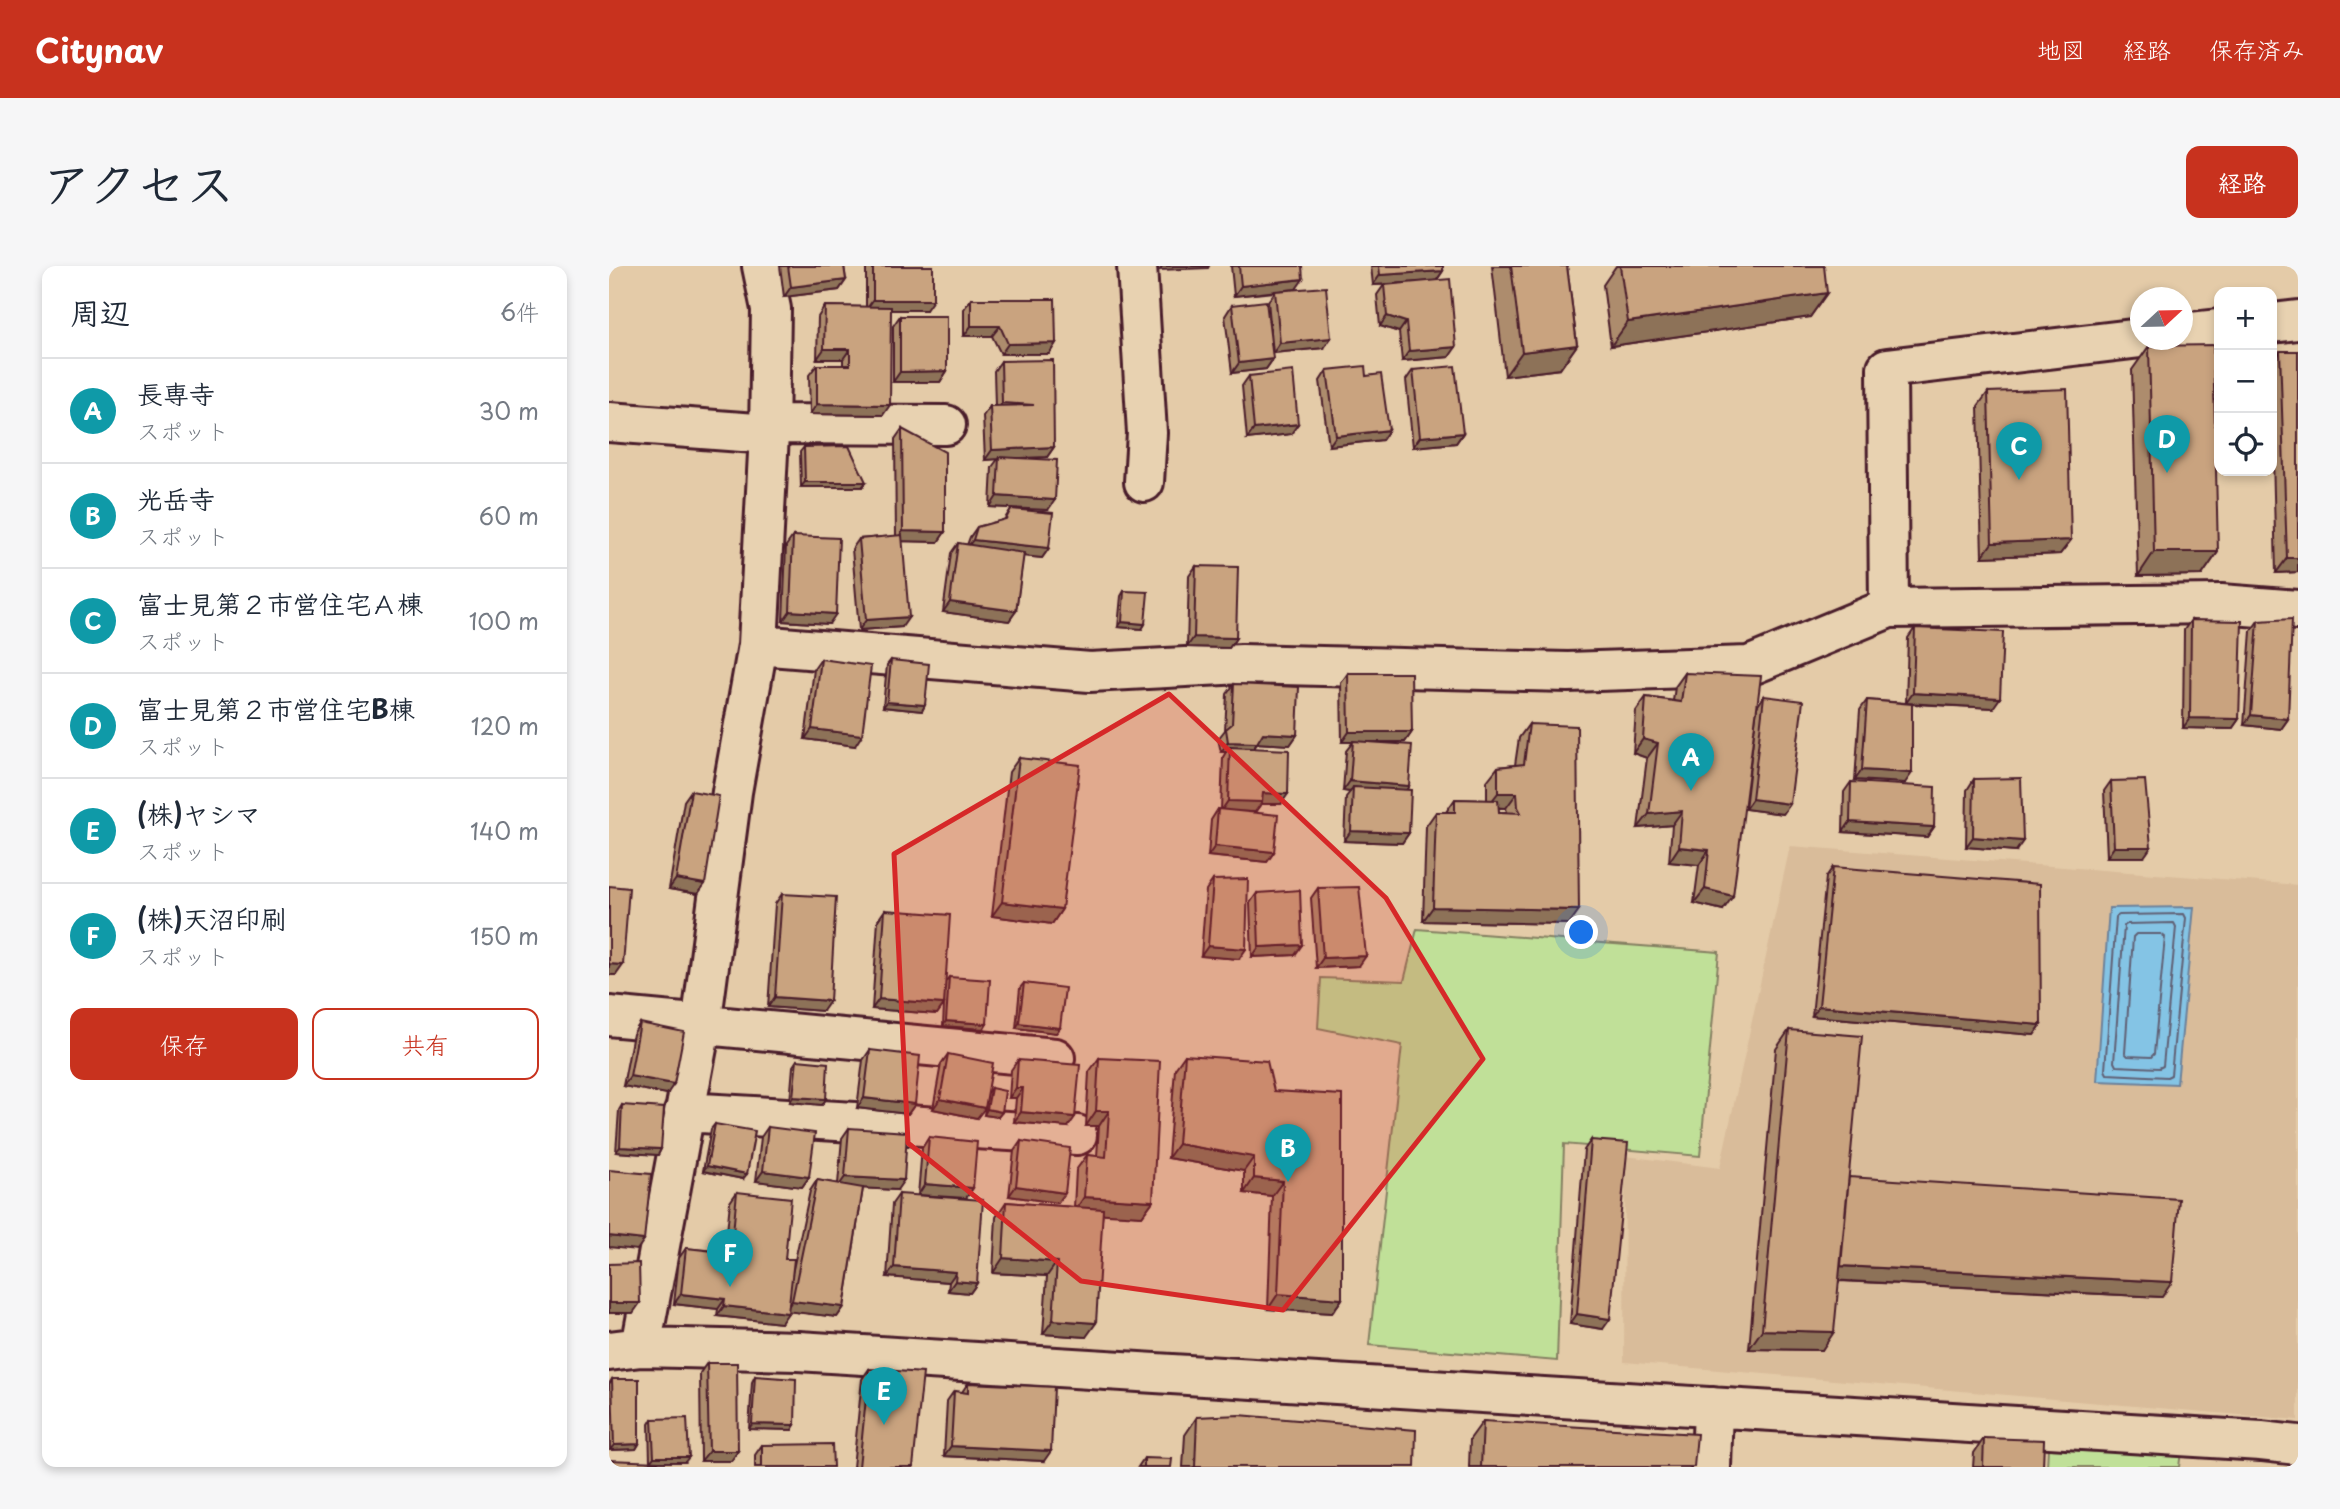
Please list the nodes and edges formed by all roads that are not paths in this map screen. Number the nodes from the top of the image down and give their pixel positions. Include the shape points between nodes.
1 (762, 266) edge
2 (1137, 266) edge
3 (2298, 320) edge
4 (2277, 322) edge
5 (2214, 330) edge
6 (2193, 332) edge
7 (2130, 339) edge
8 (609, 422) edge
9 (946, 425) dead end
10 (768, 429) junction
11 (1144, 482) dead end
12 (1889, 608) junction
13 (2298, 610) edge
14 (758, 645) junction
15 (609, 1016) edge
16 (701, 1026) junction
17 (1055, 1058) dead end
18 (684, 1112) junction
19 (1077, 1135) edge
20 (625, 1349) edge
21 (1713, 1407) junction
22 (2298, 1446) edge
23 (1711, 1467) edge

1 - 10 street via 771,309
2 - 11 street via 1147,433
3 - 4 street
5 - 6 street
7 - 12 street via 1887,368
8 - 10 street
9 - 10 street
10 - 14 street
12 - 13 street via 2221,604
12 - 14 street via 1749,666 1568,672 1242,664 1090,673
14 - 16 street via 732,792
15 - 16 street
16 - 17 street
16 - 18 street
18 - 19 street
18 - 20 street
20 - 21 street via 799,1350
21 - 22 street
21 - 23 street

